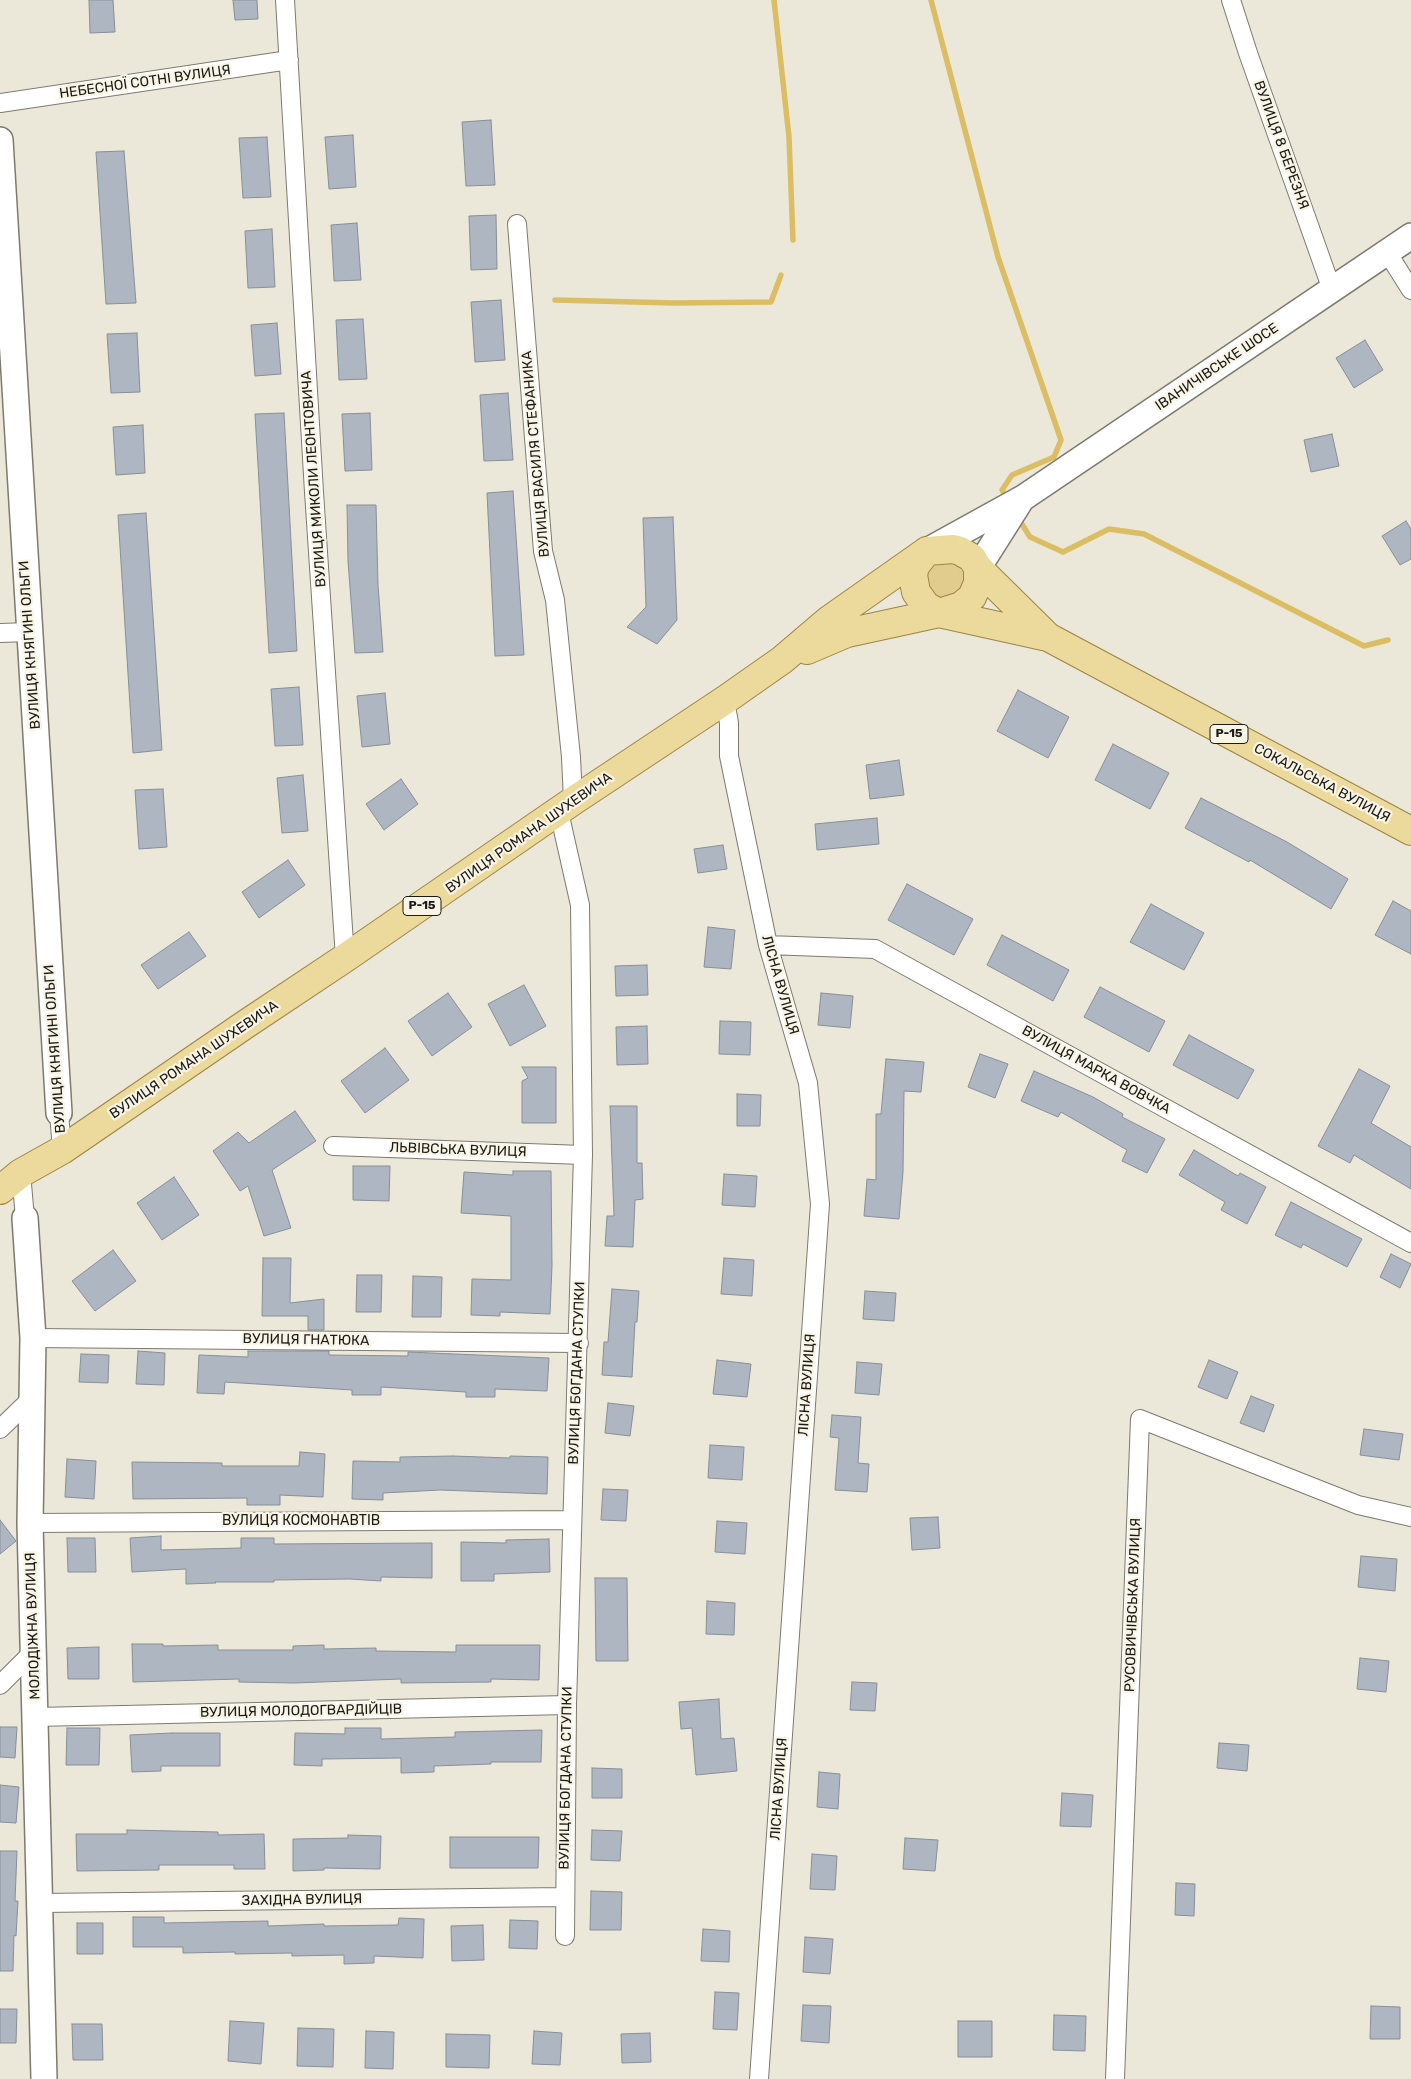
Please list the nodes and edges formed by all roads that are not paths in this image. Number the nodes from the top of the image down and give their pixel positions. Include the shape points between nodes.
1 (285, 0) edge
2 (1231, 0) edge
3 (289, 60) junction
4 (0, 103) edge
5 (0, 140) edge
6 (517, 224) dead end
7 (1411, 236) edge
8 (1387, 252) junction
9 (1332, 290) junction
10 (1411, 290) edge
11 (1023, 498) junction
12 (927, 552) junction
13 (978, 568) junction
14 (939, 613) junction
15 (29, 632) junction
16 (0, 633) edge
17 (1048, 637) junction
18 (782, 660) junction
19 (725, 700) junction
20 (566, 806) junction
21 (1411, 831) edge
22 (768, 945) junction
23 (345, 958) junction
24 (59, 1113) joint
25 (333, 1146) dead end
26 (62, 1150) junction
27 (583, 1154) junction
28 (11, 1173) edge
29 (0, 1190) edge
30 (25, 1218) joint
31 (1411, 1243) edge
32 (34, 1338) junction
33 (579, 1343) junction
34 (32, 1398) junction
35 (0, 1429) edge
36 (1411, 1516) edge
37 (572, 1520) junction
38 (30, 1522) junction
39 (33, 1652) junction
40 (0, 1685) edge
41 (566, 1705) junction
42 (35, 1717) junction
43 (565, 1897) junction
44 (40, 1903) junction
45 (564, 1936) dead end
46 (44, 2079) edge
47 (759, 2079) edge
48 (1116, 2079) edge

1 - 3 street, ВУЛИЦЯ МИКОЛИ ЛЕОНТОВИЧА
2 - 9 street, ВУЛИЦЯ 8 БЕРЕЗНЯ
3 - 4 street, НЕБЕСНОЇ СОТНІ ВУЛИЦЯ
3 - 23 street, ВУЛИЦЯ МИКОЛИ ЛЕОНТОВИЧА
5 - 15 street, ВУЛИЦЯ КНЯГИНІ ОЛЬГИ
6 - 20 street, ВУЛИЦЯ ВАСИЛЯ СТЕФАНИКА via 543,551 555,600 571,757
7 - 8 street, ІВАНИЧІВСЬКЕ ШОСЕ
8 - 9 street, ІВАНИЧІВСЬКЕ ШОСЕ
8 - 10 street
9 - 11 street, ІВАНИЧІВСЬКЕ ШОСЕ
11 - 12 street, ІВАНИЧІВСЬКЕ ШОСЕ
11 - 13 street
12 - 13 main road, Р-15 via 944,548 960,551 972,558
12 - 14 main road, Р-15 via 915,566 914,583 920,599
12 - 18 main road, ВУЛИЦЯ РОМАНА ШУХЕВИЧА / Р-15 via 829,620
13 - 14 main road, Р-15 via 978,583 972,597 961,606
13 - 17 main road, Р-15
14 - 17 main road, Р-15
14 - 18 main road, Р-15 via 847,633
15 - 16 street
15 - 24 street, ВУЛИЦЯ КНЯГИНІ ОЛЬГИ
17 - 21 main road, СОКАЛЬСЬКА ВУЛИЦЯ / Р-15
18 - 19 main road, ВУЛИЦЯ РОМАНА ШУХЕВИЧА / Р-15
19 - 20 main road, ВУЛИЦЯ РОМАНА ШУХЕВИЧА / Р-15
19 - 22 street, ЛІСНА ВУЛИЦЯ via 729,756
20 - 23 main road, ВУЛИЦЯ РОМАНА ШУХЕВИЧА / Р-15
20 - 27 street, ВУЛИЦЯ БОГДАНА СТУПКИ via 580,905
22 - 31 street, ВУЛИЦЯ МАРКА ВОВЧКА via 876,949
22 - 47 street, ЛІСНА ВУЛИЦЯ via 808,1083 820,1204
23 - 26 main road, ВУЛИЦЯ РОМАНА ШУХЕВИЧА / Р-15
24 - 26 street, ВУЛИЦЯ КНЯГИНІ ОЛЬГИ
25 - 27 street, ЛЬВІВСЬКА ВУЛИЦЯ
26 - 28 main road, ВУЛИЦЯ РОМАНА ШУХЕВИЧА / Р-15
27 - 33 street, ВУЛИЦЯ БОГДАНА СТУПКИ
28 - 29 main road, ВУЛИЦЯ РОМАНА ШУХЕВИЧА / Р-15
28 - 30 street, МОЛОДІЖНА ВУЛИЦЯ
30 - 32 street, МОЛОДІЖНА ВУЛИЦЯ
32 - 33 street, ВУЛИЦЯ ГНАТЮКА
32 - 34 street, МОЛОДІЖНА ВУЛИЦЯ
33 - 37 street, ВУЛИЦЯ БОГДАНА СТУПКИ
34 - 35 street
34 - 38 street, МОЛОДІЖНА ВУЛИЦЯ
36 - 48 street, РУСОВИЧІВСЬКА ВУЛИЦЯ via 1358,1506 1140,1419
37 - 38 street, ВУЛИЦЯ КОСМОНАВТІВ
37 - 41 street, ВУЛИЦЯ БОГДАНА СТУПКИ
38 - 39 street, МОЛОДІЖНА ВУЛИЦЯ
39 - 40 street
39 - 42 street, МОЛОДІЖНА ВУЛИЦЯ
41 - 42 street, ВУЛИЦЯ МОЛОДОГВАРДІЙЦІВ
41 - 43 street, ВУЛИЦЯ БОГДАНА СТУПКИ
42 - 44 street, МОЛОДІЖНА ВУЛИЦЯ
43 - 44 street, ЗАХІДНА ВУЛИЦЯ
43 - 45 street, ВУЛИЦЯ БОГДАНА СТУПКИ
44 - 46 street, МОЛОДІЖНА ВУЛИЦЯ

